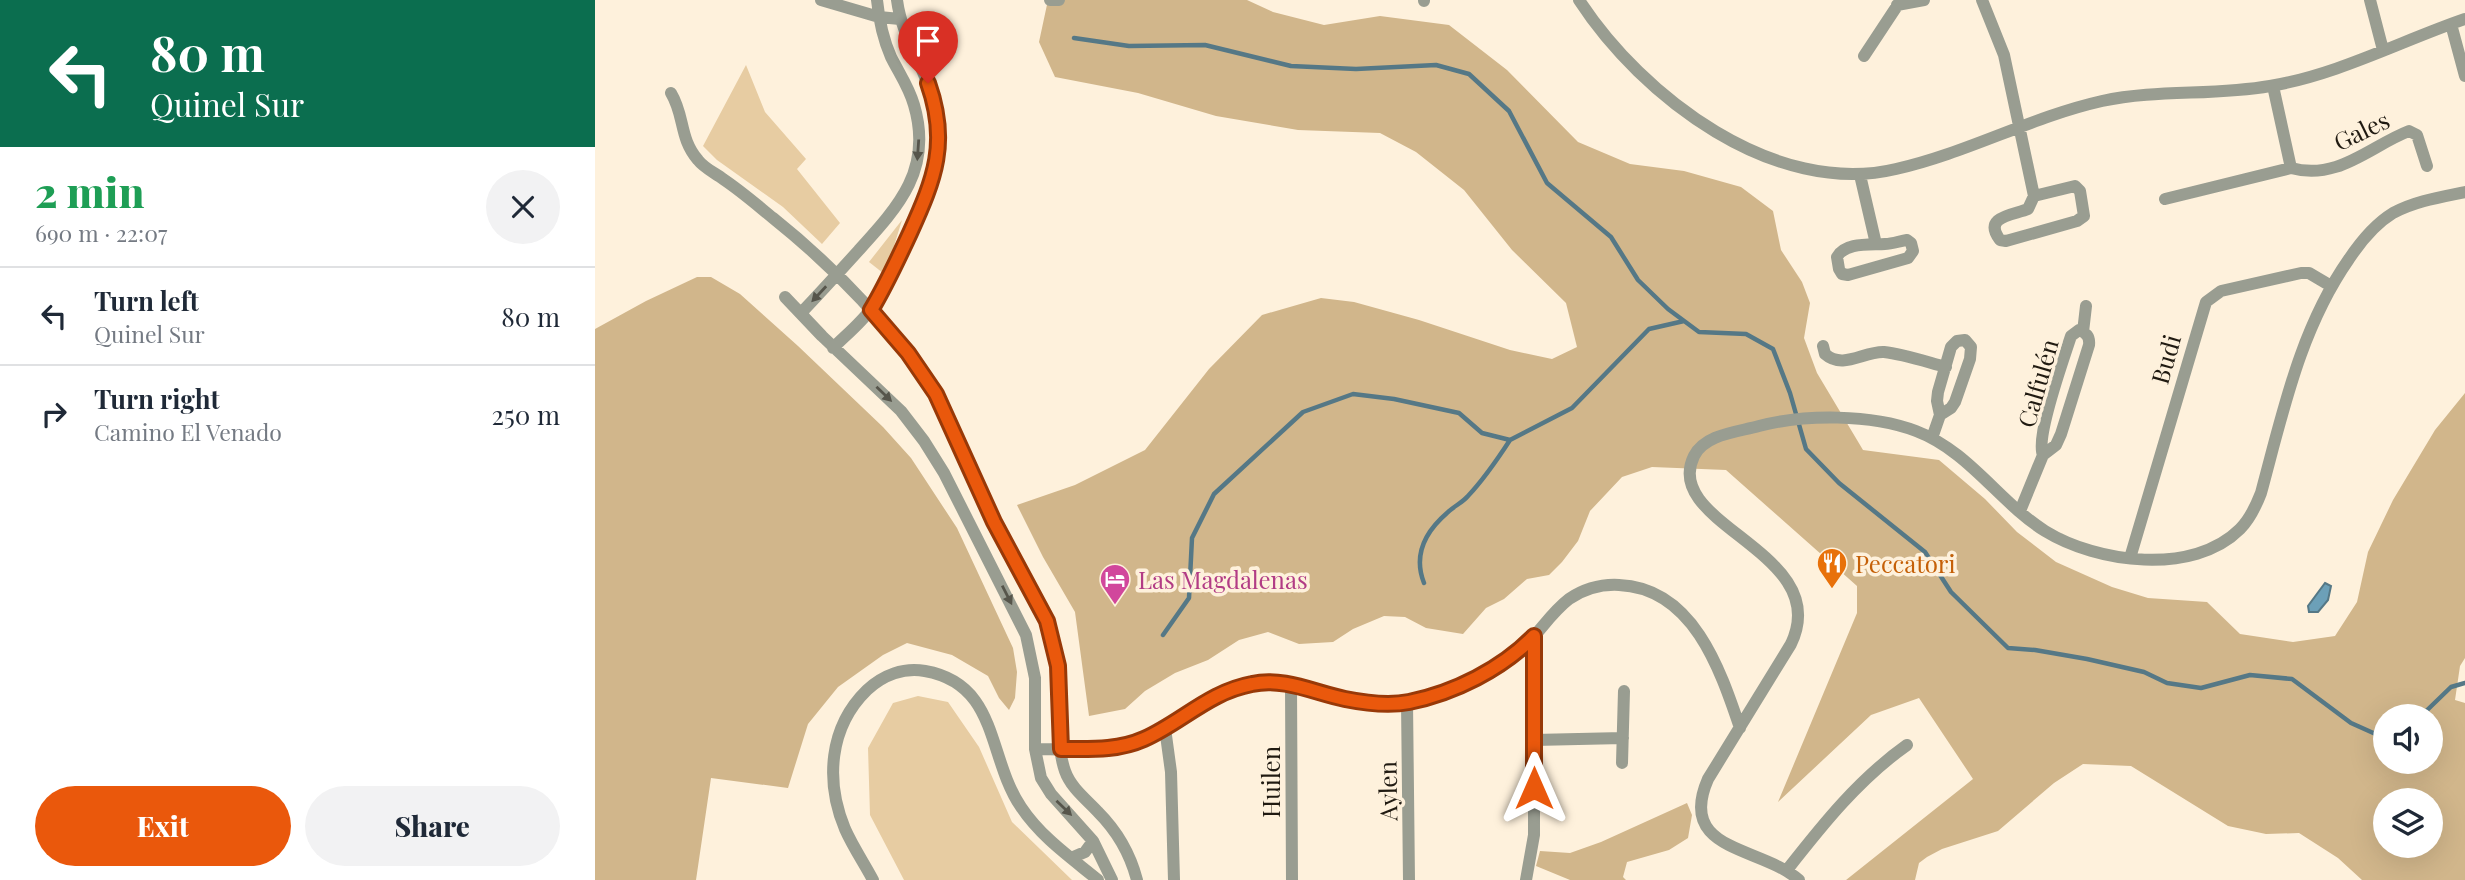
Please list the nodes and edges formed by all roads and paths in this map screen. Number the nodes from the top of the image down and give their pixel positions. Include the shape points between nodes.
1 (821, 0) edge
2 (877, 0) edge
3 (897, 0) edge
4 (1050, 0) edge
5 (1059, 0) edge
6 (1579, 0) edge
7 (1924, 0) edge
8 (1982, 0) edge
9 (2370, 0) edge
10 (1899, 3) edge
11 (879, 17) junction
12 (900, 19) junction
13 (2465, 19) edge
14 (2451, 24) junction
15 (2383, 50) junction
16 (1864, 56) dead end
17 (2465, 76) edge
18 (2273, 86) junction
19 (671, 93) dead end
20 (2019, 128) junction
21 (2427, 166) dead end
22 (2291, 168) junction
23 (1860, 175) junction
24 (2465, 192) edge
25 (2034, 196) junction
26 (2165, 199) dead end
27 (1876, 244) junction
28 (838, 274) junction
29 (2332, 286) junction
30 (785, 297) dead end
31 (2086, 306) dead end
32 (871, 310) junction
33 (801, 313) junction
34 (2083, 332) junction
35 (1823, 346) dead end
36 (834, 348) junction
37 (1945, 367) junction
38 (1940, 415) junction
39 (1932, 438) junction
40 (2043, 455) junction
41 (2020, 511) junction
42 (2130, 558) junction
43 (1534, 636) junction
44 (1291, 685) junction
45 (1624, 691) dead end
46 (1407, 702) junction
47 (1165, 727) junction
48 (1740, 728) junction
49 (1623, 738) junction
50 (1534, 740) junction
51 (1907, 745) dead end
52 (1035, 749) junction
53 (1061, 749) junction
54 (1622, 763) dead end
55 (1093, 841) junction
56 (1071, 858) junction
57 (1787, 870) junction
58 (873, 880) edge
59 (1098, 880) edge
60 (1112, 880) edge
61 (1137, 880) edge
62 (1174, 880) edge
63 (1292, 880) edge
64 (1409, 880) edge
65 (1526, 880) edge
66 (1799, 880) edge

1 - 11 street
2 - 11 street
3 - 12 street
4 - 5 street
6 - 23 street via 1649,80 1734,143 1796,167
7 - 10 street
8 - 20 street via 2004,55
9 - 15 street
10 - 16 street
11 - 12 street
11 -> 28 street via 887,47 915,106 918,161 898,205
12 - 32 street via 933,98 939,153 929,192
13 - 14 street
14 - 15 street
14 - 17 street
15 - 18 street
18 - 20 street via 2125,96
18 - 22 street
19 - 28 street via 680,109 687,144 699,162
20 - 23 street via 1934,159
20 - 25 street
21 - 22 street, Gales via 2417,135 2409,131 2345,164 2312,171
22 - 26 street, Gales
23 - 27 street
24 - 29 street via 2391,214 2361,243
25 - 25 street via 2074,186 2080,191 2084,216 2077,222 2000,240 1998,219 2028,209
27 - 27 street via 1907,240 1913,253 1848,275 1840,272 1840,252
28 - 32 street
28 -> 33 street
29 - 42 street via 2296,365 2262,493 2246,523 2225,541 2192,555 2163,560
29 - 42 street, Budi via 2301,273 2221,291 2206,302
30 - 33 street
31 - 34 street, Calfulén
32 - 36 street
32 - 53 street via 936,394 994,522 1047,621 1058,666
33 - 36 street
34 - 40 street, Calfulén via 2089,345 2061,434
34 - 40 street, Calfulén via 2071,336 2043,432
35 - 37 street via 1834,360 1885,352
36 -> 52 street via 888,397 925,441 1021,622 1034,670
37 - 38 street via 1937,401
37 - 38 street via 1953,343 1969,342 1970,359 1955,402
38 - 39 street
39 - 41 street
39 - 48 street via 1902,426 1819,416 1710,440 1694,456 1690,474 1704,504 1786,578 1798,605 1794,638
40 - 41 street, Calfulén
41 - 42 street via 2070,544
43 - 46 street via 1488,671
43 - 48 street via 1568,600 1590,589 1627,585 1652,593 1677,608 1697,629
43 - 50 street
44 - 46 street via 1363,702
44 - 47 street via 1257,682 1233,689
44 - 63 street, Huilen
45 - 49 street
46 - 64 street, Aylen
47 - 53 street via 1118,747
47 - 62 street
48 - 57 street via 1704,789 1702,822 1724,844
49 - 50 street
49 - 54 street
50 - 65 street via 1534,835
51 - 57 street via 1841,803
52 - 53 street
52 -> 55 street via 1041,778
53 - 61 street via 1072,784 1117,834
55 - 56 street via 1085,852
55 - 60 street
56 - 58 street via 1038,829 1013,794 988,720 973,696 941,675 908,670 879,680 861,696 847,715 833,759 841,818
56 - 59 street
57 - 66 street

